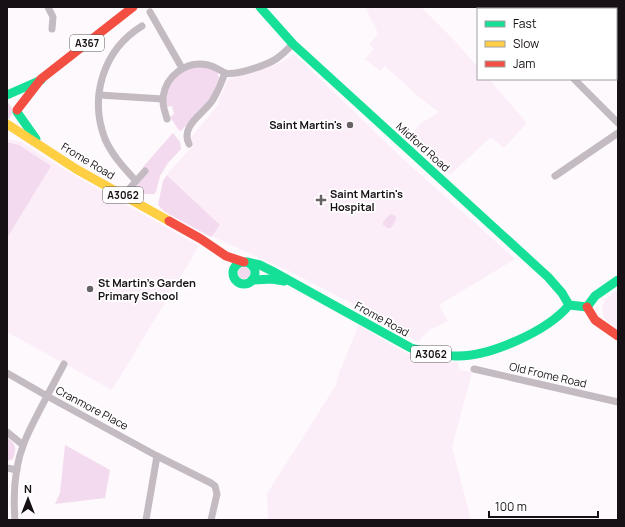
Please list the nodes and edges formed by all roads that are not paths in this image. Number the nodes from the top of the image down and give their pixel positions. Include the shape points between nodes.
1 (48, 7) edge
2 (133, 7) edge
3 (260, 7) edge
4 (150, 12) dead end
5 (142, 26) dead end
6 (52, 29) dead end
7 (293, 44) junction
8 (182, 68) junction
9 (225, 73) junction
10 (41, 79) junction
11 (575, 80) edge
12 (99, 95) junction
13 (7, 96) edge
14 (163, 99) junction
15 (17, 111) junction
16 (167, 119) dead end
17 (618, 123) edge
18 (7, 124) edge
19 (618, 133) edge
20 (188, 144) dead end
21 (41, 146) junction
22 (145, 170) dead end
23 (555, 176) dead end
24 (136, 181) junction
25 (129, 189) dead end
26 (206, 242) junction
27 (245, 262) junction
28 (234, 273) junction
29 (252, 280) junction
30 (618, 280) edge
31 (295, 285) junction
32 (569, 305) junction
33 (587, 307) junction
34 (618, 336) edge
35 (64, 364) dead end
36 (474, 369) dead end
37 (7, 373) edge
38 (47, 396) junction
39 (618, 402) edge
40 (7, 432) edge
41 (23, 445) junction
42 (157, 456) junction
43 (7, 468) edge
44 (17, 470) junction
45 (14, 520) edge
46 (146, 520) edge
47 (210, 520) edge

1 - 6 street via 53,17
2 - 10 main road, A367
3 - 7 main road, Midford Road
4 - 8 street
5 - 12 street via 122,41 114,52 102,79
7 - 9 street via 266,64 232,74
7 - 32 main road, Midford Road via 532,263 565,297
8 - 9 street via 201,64
8 - 14 street via 167,83
9 - 20 street via 211,102 188,128
10 - 13 main road, A367
10 - 15 main road, A367
11 - 17 street
12 - 14 street
12 - 24 street via 99,117 105,139 121,165
13 - 15 main road, Frome Road via 14,102
14 - 16 street
15 - 18 main road
15 - 21 main road, Frome Road / A3062
18 - 21 main road, Frome Road / A3062
19 - 23 street
21 - 26 main road, Frome Road / A3062 via 76,169
22 - 24 street
24 - 25 street
26 - 27 main road, Frome Road / A3062 via 225,256
26 - 28 main road, Frome Road / A3062
27 - 28 main road via 238,264
27 - 29 main road via 252,266 255,272
27 - 31 main road, Frome Road / A3062 via 260,265
28 - 29 main road, Frome Road via 239,282
29 - 31 main road, Frome Road / A3062 via 272,279
30 - 33 main road via 595,296
31 - 32 main road, Frome Road / A3062 via 411,348 444,356 469,356 507,345 554,320
32 - 33 main road
33 - 34 main road via 589,314
35 - 38 street
36 - 39 street, Old Frome Road
37 - 38 street
38 - 41 street, Cranmore Place
38 - 42 street, Cranmore Place
40 - 41 street
41 - 44 street, Cranmore Place
42 - 46 street
42 - 47 street, Cranmore Place via 215,486 217,494
43 - 44 street
44 - 45 street, Cranmore Place via 13,496

